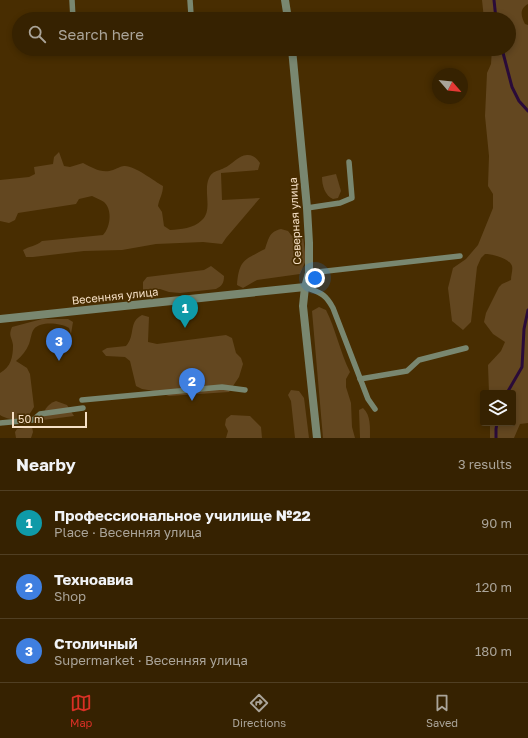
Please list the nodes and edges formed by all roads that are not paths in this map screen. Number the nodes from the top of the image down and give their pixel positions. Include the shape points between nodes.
1 (72, 0) edge
2 (190, 0) edge
3 (285, 0) edge
4 (73, 12) edge
5 (191, 12) edge
6 (287, 12) edge
7 (293, 56) edge
8 (349, 162) dead end
9 (307, 208) junction
10 (460, 256) dead end
11 (309, 273) junction
12 (305, 287) junction
13 (0, 319) edge
14 (466, 348) dead end
15 (360, 379) junction
16 (244, 390) dead end
17 (82, 400) dead end
18 (83, 408) dead end
19 (375, 409) dead end
20 (0, 423) edge
21 (317, 438) edge

1 - 4 lane
2 - 5 lane
3 - 6 street
7 - 9 street, Северная улица
8 - 9 lane via 352,198 340,203
9 - 11 street, Северная улица
10 - 11 lane
11 - 12 street, Северная улица
12 - 13 street, Весенняя улица
12 - 15 lane via 327,297
12 - 21 street, Северная улица via 303,306
14 - 15 lane via 419,360 407,371
15 - 19 lane
16 - 17 lane via 222,388
18 - 20 lane via 40,414 32,420

